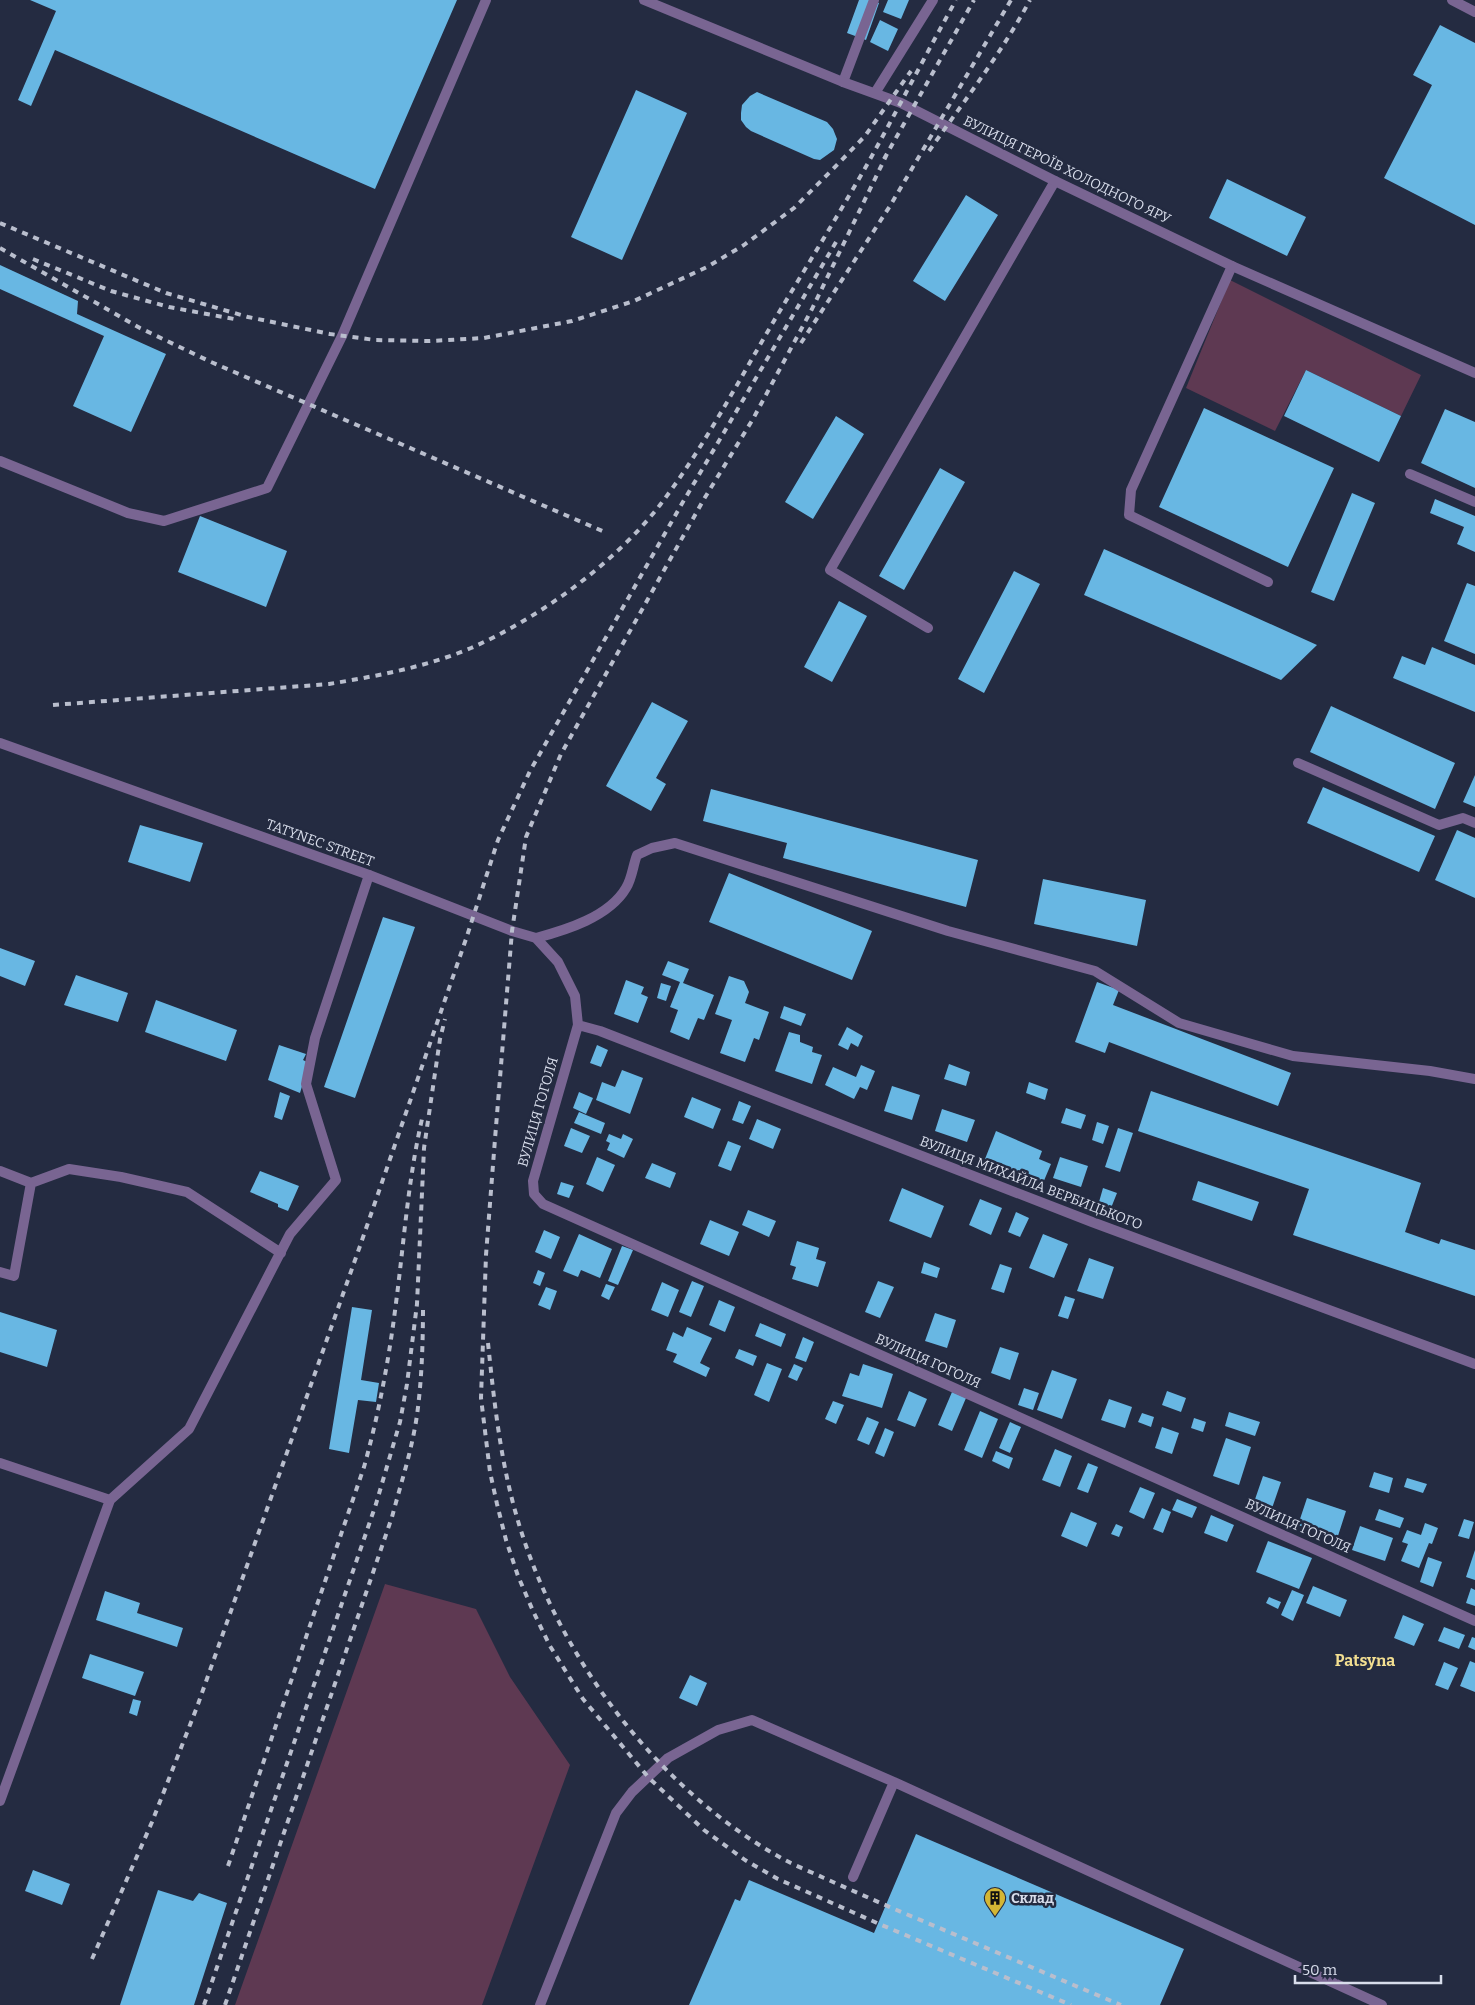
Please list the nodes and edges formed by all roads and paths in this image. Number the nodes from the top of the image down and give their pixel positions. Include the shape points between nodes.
1 (486, 0) edge
2 (644, 0) edge
3 (874, 0) edge
4 (933, 0) edge
5 (1452, 0) edge
6 (1475, 12) edge
7 (843, 82) junction
8 (875, 93) junction
9 (1055, 181) junction
10 (1232, 266) junction
11 (1475, 373) edge
12 (0, 461) edge
13 (1410, 474) dead end
14 (1475, 502) edge
15 (1268, 582) dead end
16 (928, 628) dead end
17 (0, 743) edge
18 (1298, 763) dead end
19 (1475, 823) edge
20 (369, 875) junction
21 (536, 938) junction
22 (578, 1024) junction
23 (1475, 1079) edge
24 (0, 1171) edge
25 (30, 1183) junction
26 (281, 1253) junction
27 (0, 1272) edge
28 (1475, 1364) edge
29 (0, 1463) edge
30 (110, 1500) junction
31 (1475, 1621) edge
32 (894, 1782) junction
33 (0, 1801) edge
34 (853, 1877) dead end
35 (540, 2005) edge
36 (1382, 2005) edge

1 - 12 street via 342,336 267,488 164,521 128,513
2 - 7 street, ВУЛИЦЯ ГЕРОЇВ ХОЛОДНОГО ЯРУ
3 - 7 street
4 - 8 street
5 - 6 street
7 - 8 street, ВУЛИЦЯ ГЕРОЇВ ХОЛОДНОГО ЯРУ
8 - 9 street, ВУЛИЦЯ ГЕРОЇВ ХОЛОДНОГО ЯРУ via 901,102
9 - 10 street, ВУЛИЦЯ ГЕРОЇВ ХОЛОДНОГО ЯРУ
9 - 16 street via 830,570
10 - 11 street, ВУЛИЦЯ ГЕРОЇВ ХОЛОДНОГО ЯРУ
10 - 15 street via 1131,490 1129,515
13 - 14 street
17 - 20 street, TATYNEC STREET
18 - 19 street via 1439,825 1463,818
20 - 21 street, TATYNEC STREET
20 - 26 street via 315,1038 306,1084 336,1180 290,1234
21 - 22 street via 564,973 575,996
21 - 23 street via 594,918 626,888 637,855 675,843 948,931 1095,971 1179,1024 1293,1056
22 - 28 street, ВУЛИЦЯ МИХАЙЛА ВЕРБИЦЬКОГО via 1092,1222
22 - 31 street, ВУЛИЦЯ ГОГОЛЯ via 533,1181 534,1194 543,1204
24 - 25 street
25 - 26 street via 69,1169 186,1192
25 - 27 street via 14,1276
26 - 30 street via 188,1429
29 - 30 street
30 - 33 street
32 - 34 street
32 - 35 street via 752,1720 718,1730 668,1758 632,1792 616,1813
32 - 36 street

